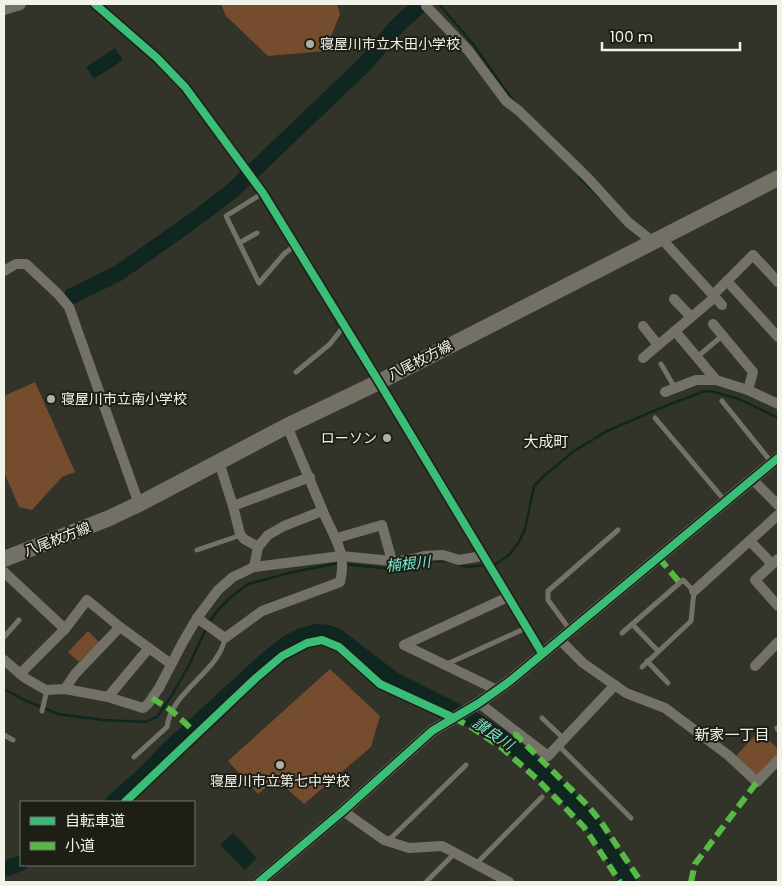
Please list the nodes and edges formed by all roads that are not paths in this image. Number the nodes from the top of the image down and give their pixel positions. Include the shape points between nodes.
1 (20, 4) edge
2 (95, 4) edge
3 (426, 6) dead end
4 (4, 9) edge
5 (778, 178) edge
6 (263, 193) junction
7 (257, 233) dead end
8 (656, 239) junction
9 (239, 243) junction
10 (294, 246) junction
11 (4, 271) edge
12 (727, 281) junction
13 (778, 282) edge
14 (674, 299) dead end
15 (717, 299) junction
16 (691, 318) junction
17 (713, 324) dead end
18 (344, 326) junction
19 (643, 326) dead end
20 (676, 331) junction
21 (723, 336) junction
22 (778, 337) edge
23 (658, 345) junction
24 (697, 357) junction
25 (643, 358) dead end
26 (661, 364) dead end
27 (296, 372) dead end
28 (716, 380) junction
29 (379, 382) junction
30 (670, 390) joint
31 (748, 390) junction
32 (722, 401) dead end
33 (778, 404) edge
34 (655, 418) dead end
35 (287, 426) junction
36 (775, 460) edge
37 (218, 462) junction
38 (310, 477) junction
39 (753, 480) junction
40 (726, 502) junction
41 (139, 504) junction
42 (778, 505) edge
43 (233, 506) junction
44 (322, 511) junction
45 (778, 515) edge
46 (618, 530) dead end
47 (241, 535) junction
48 (337, 538) junction
49 (750, 541) junction
50 (258, 547) junction
51 (197, 550) dead end
52 (484, 558) junction
53 (4, 559) edge
54 (392, 561) junction
55 (775, 561) edge
56 (342, 562) junction
57 (254, 567) junction
58 (4, 572) edge
59 (694, 591) junction
60 (508, 598) junction
61 (778, 606) edge
62 (19, 620) dead end
63 (203, 623) junction
64 (632, 624) junction
65 (120, 627) junction
66 (526, 628) junction
67 (65, 629) junction
68 (571, 632) junction
69 (622, 633) dead end
70 (4, 637) edge
71 (225, 638) junction
72 (560, 640) junction
73 (778, 642) edge
74 (149, 648) junction
75 (658, 652) junction
76 (542, 653) junction
77 (4, 660) edge
78 (647, 661) junction
79 (171, 664) junction
80 (445, 665) junction
81 (755, 666) dead end
82 (642, 667) dead end
83 (20, 674) junction
84 (668, 683) dead end
85 (615, 685) junction
86 (65, 689) junction
87 (497, 690) junction
88 (46, 693) junction
89 (108, 698) junction
90 (479, 704) junction
91 (42, 711) dead end
92 (542, 718) dead end
93 (4, 735) edge
94 (13, 740) dead end
95 (561, 742) junction
96 (134, 757) dead end
97 (778, 760) edge
98 (466, 765) dead end
99 (542, 797) dead end
100 (343, 811) junction
101 (631, 818) dead end
102 (388, 841) junction
103 (455, 853) junction
104 (476, 864) junction
105 (502, 880) edge
106 (258, 882) edge
107 (426, 882) edge

1 - 4 street
2 - 6 street via 185,87
3 - 8 street via 468,50 506,101 519,110 628,222
5 - 8 main road, 八尾枚方線
6 - 9 lane via 226,216
6 - 10 street
7 - 9 lane
8 - 15 street
8 - 29 main road, 八尾枚方線
9 - 10 lane via 259,284
10 - 18 street
11 - 41 street via 16,264 26,264 69,307
12 - 13 street via 753,255
12 - 15 street
12 - 22 street
14 - 16 street
15 - 16 street
16 - 20 street
17 - 21 street
18 - 27 lane via 330,344
18 - 29 street
19 - 23 street
20 - 23 street
20 - 24 street
21 - 24 lane
21 - 31 street via 753,372
23 - 25 street
24 - 28 street
26 - 30 lane
28 - 30 street via 696,380
28 - 31 street
29 - 35 main road, 八尾枚方線
29 - 52 street
31 - 33 street
32 - 36 lane
34 - 40 lane
35 - 37 main road, 八尾枚方線
35 - 38 street
36 - 39 street
37 - 41 main road, 八尾枚方線
37 - 43 street
38 - 43 street
38 - 44 street
39 - 40 street
39 - 42 street
40 - 68 street
41 - 53 main road, 八尾枚方線
43 - 47 street
44 - 48 street
44 - 50 street via 284,526 268,535
45 - 49 street
46 - 68 lane via 548,591 548,600
47 - 50 street
47 - 51 lane
48 - 54 street via 382,525
48 - 56 street
49 - 55 street
49 - 59 street
50 - 57 street
52 - 54 street via 459,560 443,555
52 - 60 street
54 - 56 street
55 - 61 street via 755,580
56 - 57 street
56 - 71 street via 340,582 262,611
57 - 63 street via 233,577 218,590
58 - 67 street
59 - 64 lane via 683,580
59 - 75 lane via 691,621
60 - 66 street
60 - 80 street via 404,645
62 - 70 lane
63 - 71 street
63 - 79 street
64 - 69 lane
64 - 75 lane
65 - 67 street via 87,600
65 - 74 street
65 - 86 street
66 - 76 street
66 - 80 lane
67 - 83 street
68 - 72 street
71 - 96 lane via 207,669 174,707 167,727
72 - 76 street
72 - 85 street via 583,663
73 - 81 street
74 - 79 street
74 - 89 street
75 - 78 lane
76 - 87 street
77 - 83 street
78 - 82 lane
78 - 84 lane
79 - 89 street via 159,688 143,708
80 - 87 street
83 - 88 street
85 - 95 street
85 - 97 street via 626,693 665,708 757,782
86 - 88 street
86 - 89 street
87 - 90 street
88 - 91 lane
90 - 95 street via 548,756
90 - 100 street via 432,731
92 - 95 lane
93 - 94 lane
95 - 101 lane
98 - 102 lane
99 - 104 lane
100 - 102 street
100 - 106 street
102 - 103 street via 409,848 442,846
103 - 104 street
103 - 107 lane
104 - 105 street

